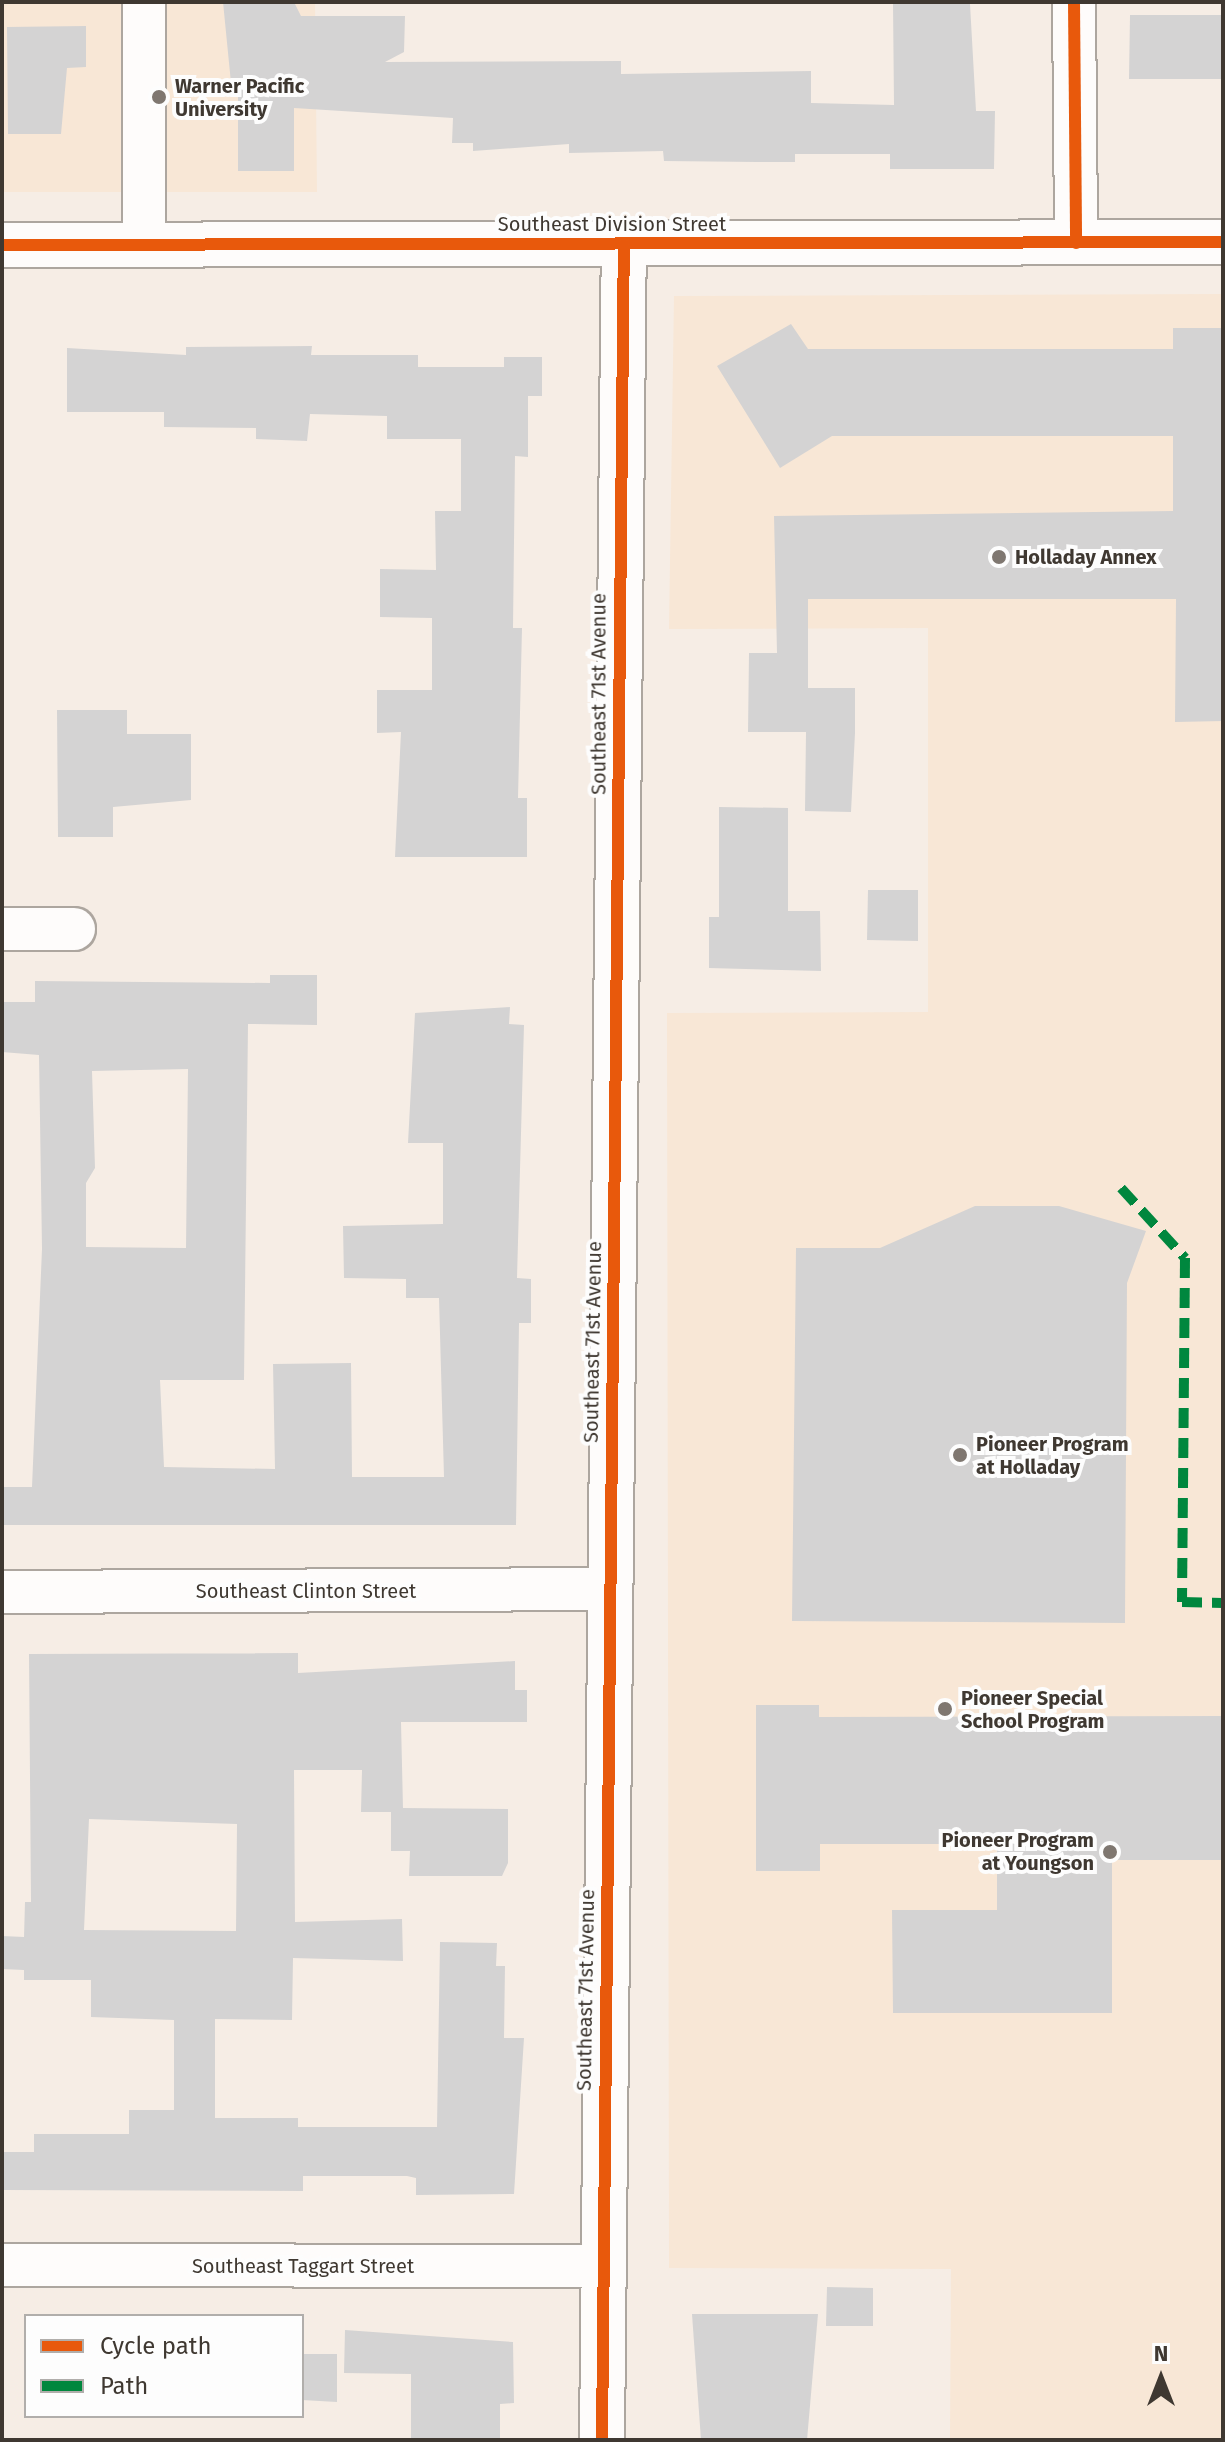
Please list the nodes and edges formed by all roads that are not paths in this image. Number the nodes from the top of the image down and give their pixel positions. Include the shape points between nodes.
1 (144, 2) edge
2 (1074, 2) edge
3 (1223, 242) edge
4 (1076, 243) junction
5 (624, 244) junction
6 (2, 245) edge
7 (144, 245) junction
8 (2, 929) edge
9 (74, 929) dead end
10 (610, 1589) junction
11 (2, 1592) edge
12 (2, 2265) edge
13 (604, 2266) junction
14 (602, 2440) edge

1 - 7 street
2 - 4 street
3 - 4 street, Southeast Division Street
4 - 5 street, Southeast Division Street
5 - 7 street, Southeast Division Street
5 - 10 street, Southeast 71st Avenue
6 - 7 street, Southeast Division Street
8 - 9 street
10 - 11 street, Southeast Clinton Street
10 - 13 street, Southeast 71st Avenue
12 - 13 street, Southeast Taggart Street
13 - 14 street, Southeast 71st Avenue

